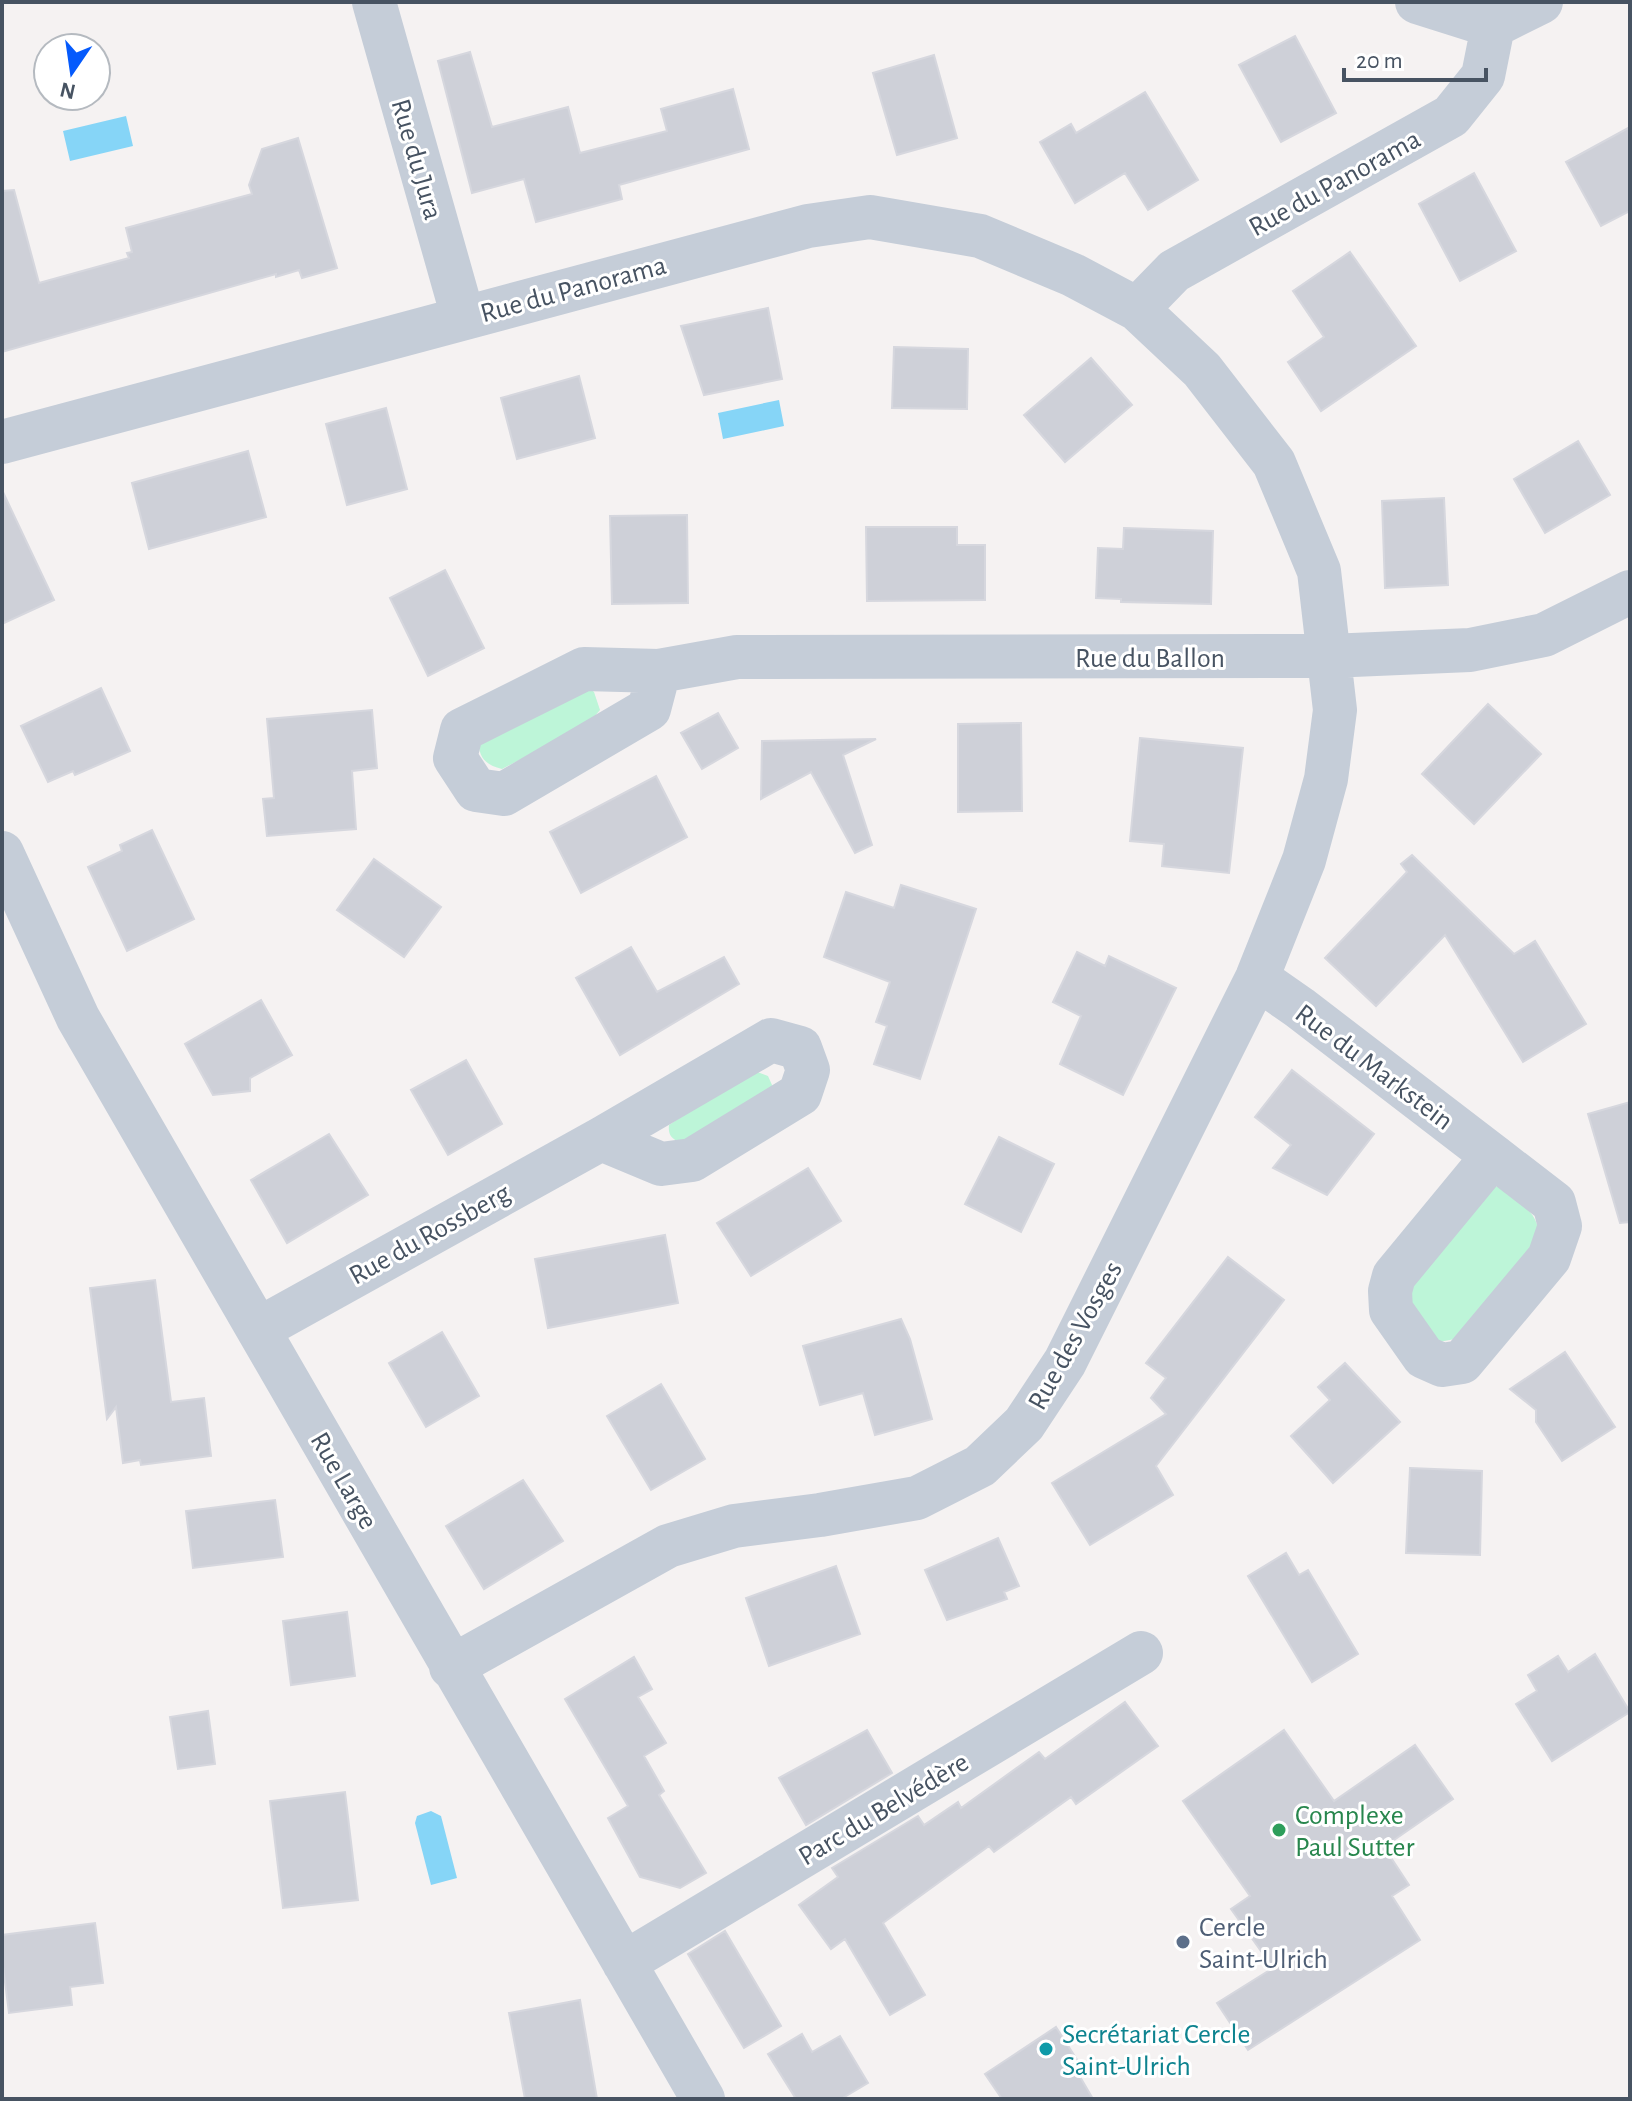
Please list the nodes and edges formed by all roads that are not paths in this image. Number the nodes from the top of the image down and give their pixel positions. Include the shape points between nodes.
1 (374, 2) edge
2 (1417, 2) edge
3 (1541, 2) edge
4 (1493, 26) junction
5 (1137, 309) junction
6 (463, 317) junction
7 (2, 442) edge
8 (1630, 592) edge
9 (1329, 656) junction
10 (659, 671) dead end
11 (2, 853) edge
12 (1257, 978) junction
13 (601, 1139) dead end
14 (1493, 1156) junction
15 (259, 1329) junction
16 (1141, 1653) dead end
17 (451, 1667) junction
18 (624, 1963) junction
19 (703, 2099) edge

1 - 6 street, Rue du Jura
2 - 4 street
3 - 4 street
4 - 5 street, Rue du Panorama via 1483,76 1451,116 1174,271
5 - 6 street, Rue du Panorama via 980,236 870,217 808,226
5 - 9 street, Rue du Panorama via 1202,370 1274,463 1319,571
6 - 7 street, Rue du Panorama
8 - 9 street, Rue du Ballon via 1544,635 1470,650
9 - 10 street, Rue du Ballon via 737,657
9 - 12 street, Rue des Vosges via 1335,710 1326,779 1304,860
11 - 15 street, Rue Large via 78,1018
12 - 14 street, Rue du Markstein
12 - 17 street, Rue des Vosges via 1065,1362 1024,1424 980,1466 917,1498 734,1526 668,1546
13 - 15 street, Rue du Rossberg
14 - 14 street, Rue du Markstein via 1394,1276 1390,1291 1391,1310 1424,1357 1442,1365 1462,1362 1549,1258 1560,1226 1554,1203
15 - 17 street, Rue Large
16 - 18 street, Parc du Belvédère
17 - 18 street, Rue Large
18 - 19 street, Rue Large

